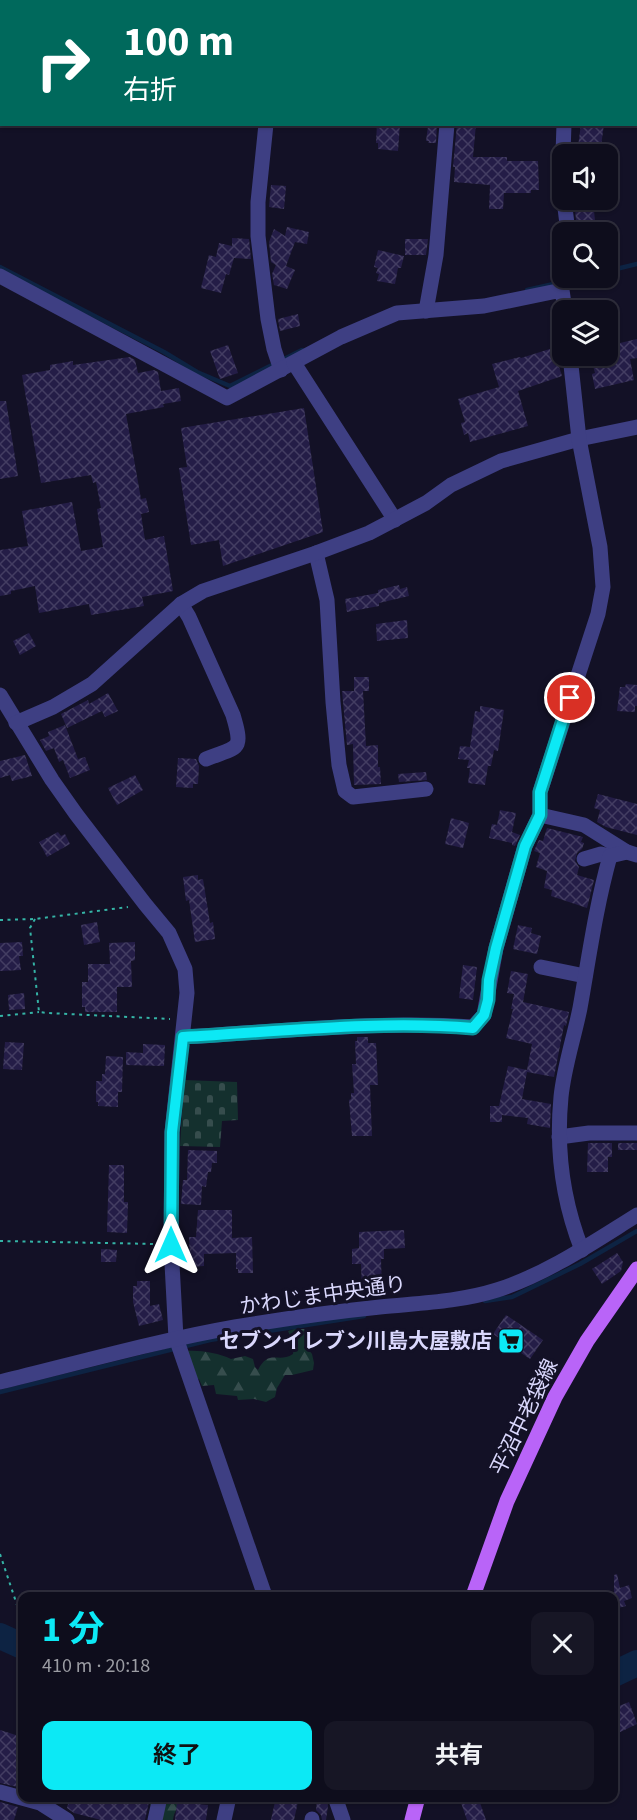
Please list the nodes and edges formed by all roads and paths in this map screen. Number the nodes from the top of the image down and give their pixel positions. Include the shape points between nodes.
1 (266, 126) edge
2 (447, 126) edge
3 (564, 126) edge
4 (563, 144) edge
5 (0, 276) edge
6 (552, 287) edge
7 (426, 311) junction
8 (288, 366) junction
9 (571, 366) edge
10 (637, 427) edge
11 (579, 440) junction
12 (395, 520) junction
13 (316, 553) junction
14 (181, 604) junction
15 (0, 695) edge
16 (16, 723) junction
17 (206, 759) dead end
18 (426, 789) dead end
19 (540, 815) junction
20 (632, 854) edge
21 (610, 856) junction
22 (585, 859) dead end
23 (145, 904) junction
24 (35, 919) junction
25 (0, 920) edge
26 (540, 967) dead end
27 (585, 976) junction
28 (39, 1012) junction
29 (0, 1016) edge
30 (185, 1020) junction
31 (183, 1037) junction
32 (637, 1133) edge
33 (559, 1137) junction
34 (637, 1215) edge
35 (0, 1242) edge
36 (171, 1245) junction
37 (582, 1250) junction
38 (637, 1269) edge
39 (176, 1338) junction
40 (0, 1382) edge
41 (0, 1554) edge
42 (264, 1592) edge
43 (474, 1592) edge
44 (18, 1608) edge
45 (0, 1792) edge
46 (18, 1797) edge
47 (36, 1802) edge
48 (159, 1802) edge
49 (228, 1802) edge
50 (337, 1802) edge
51 (417, 1802) edge
52 (67, 1820) edge
53 (155, 1820) edge
54 (224, 1820) edge
55 (343, 1820) edge
56 (412, 1820) edge

1 - 8 street via 258,236 274,349
2 - 7 street via 436,255
3 - 4 street
5 - 8 street via 227,398
6 - 7 street via 484,306
7 - 8 street via 398,313 340,337
8 - 12 street
9 - 11 street
10 - 11 street
11 - 12 street via 501,461 451,485
11 - 19 street via 600,548 603,587 598,614 540,792
12 - 13 street
13 - 14 street via 203,591
13 - 18 street via 327,600 333,702 345,792 353,797
14 - 16 street via 92,684
14 - 17 street via 238,731 236,747
15 - 16 street
16 - 23 street via 76,814
19 - 20 street via 584,825
19 - 31 street via 525,846 496,948 484,1015 473,1028 375,1026
20 - 21 street
21 - 22 street via 601,854
21 - 27 street
23 - 24 path
23 - 30 street via 169,933 185,969
24 - 25 path
24 - 28 path via 30,928
26 - 27 street
27 - 33 street via 561,1097
28 - 29 path
28 - 30 path
30 - 31 street
31 - 36 street via 172,1132
32 - 33 street
33 - 37 street via 565,1195
34 - 37 street, かわじま中央通り
35 - 36 path
36 - 39 street
37 - 39 street, かわじま中央通り via 519,1282 477,1295 326,1313
38 - 43 main road, 平沼中老袋線 via 587,1341 555,1397 507,1501
39 - 40 street, かわじま中央通り
39 - 42 street
41 - 44 path
45 - 46 street
47 - 52 street
48 - 53 street
49 - 54 street
50 - 55 street
51 - 56 main road

